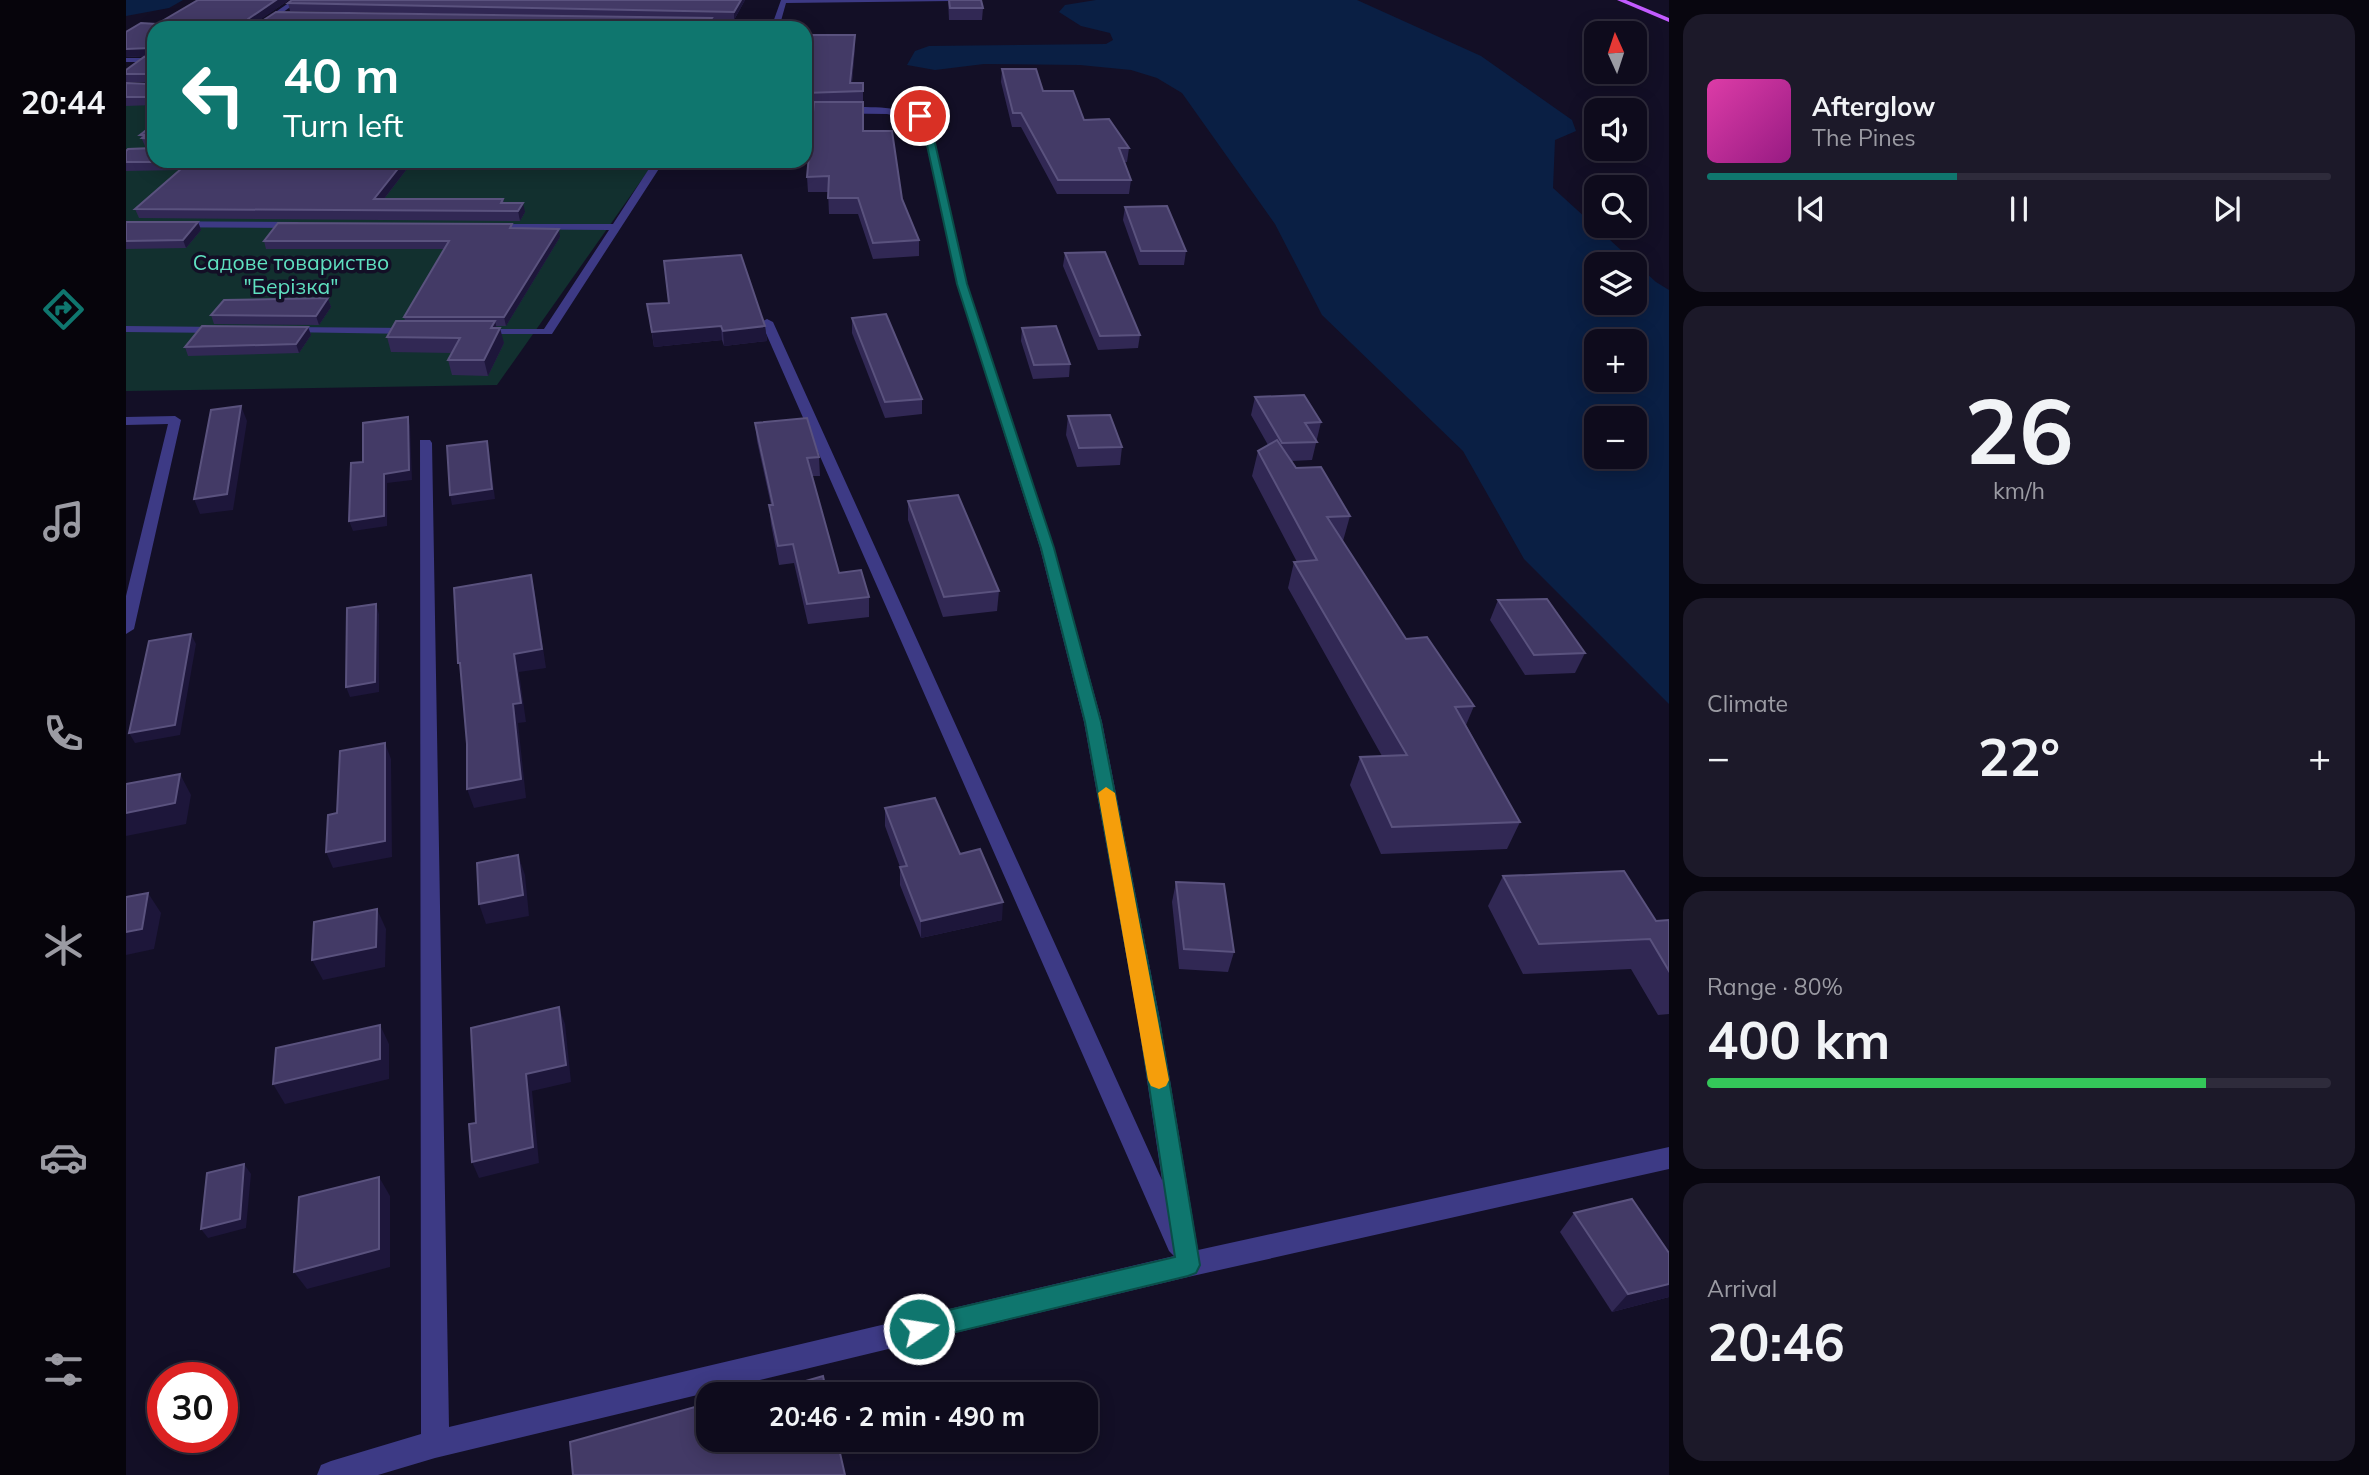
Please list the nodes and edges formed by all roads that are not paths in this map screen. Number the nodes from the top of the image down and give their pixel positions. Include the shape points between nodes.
1 (297, 0) edge
2 (1620, 0) edge
3 (784, 1) edge
4 (949, 1) edge
5 (275, 15) junction
6 (289, 15) edge
7 (685, 20) edge
8 (1669, 20) edge
9 (266, 21) edge
10 (726, 21) edge
11 (777, 21) edge
12 (126, 60) edge
13 (147, 60) edge
14 (812, 111) edge
15 (654, 168) edge
16 (126, 224) edge
17 (303, 225) edge
18 (480, 226) edge
19 (616, 227) junction
20 (767, 322) edge
21 (126, 329) edge
22 (235, 330) edge
23 (276, 330) edge
24 (425, 331) edge
25 (466, 332) edge
26 (126, 421) edge
27 (425, 443) dead end
28 (126, 629) edge
29 (1669, 1158) edge
30 (1188, 1265) junction
31 (435, 1444) junction
32 (331, 1475) edge

1 - 5 street
2 - 8 main road
3 - 4 street
3 - 11 street
5 - 6 street
5 - 9 street
7 - 10 street
12 - 13 street
14 - 30 street via 901,113 926,121 962,284 1047,548 1093,722 1149,1020
15 - 19 street
16 - 17 street
18 - 19 street
19 - 25 street via 548,332
20 - 30 street
21 - 22 street
23 - 24 street
26 - 28 street via 175,420
27 - 31 street
29 - 30 street
30 - 31 street
31 - 32 street

